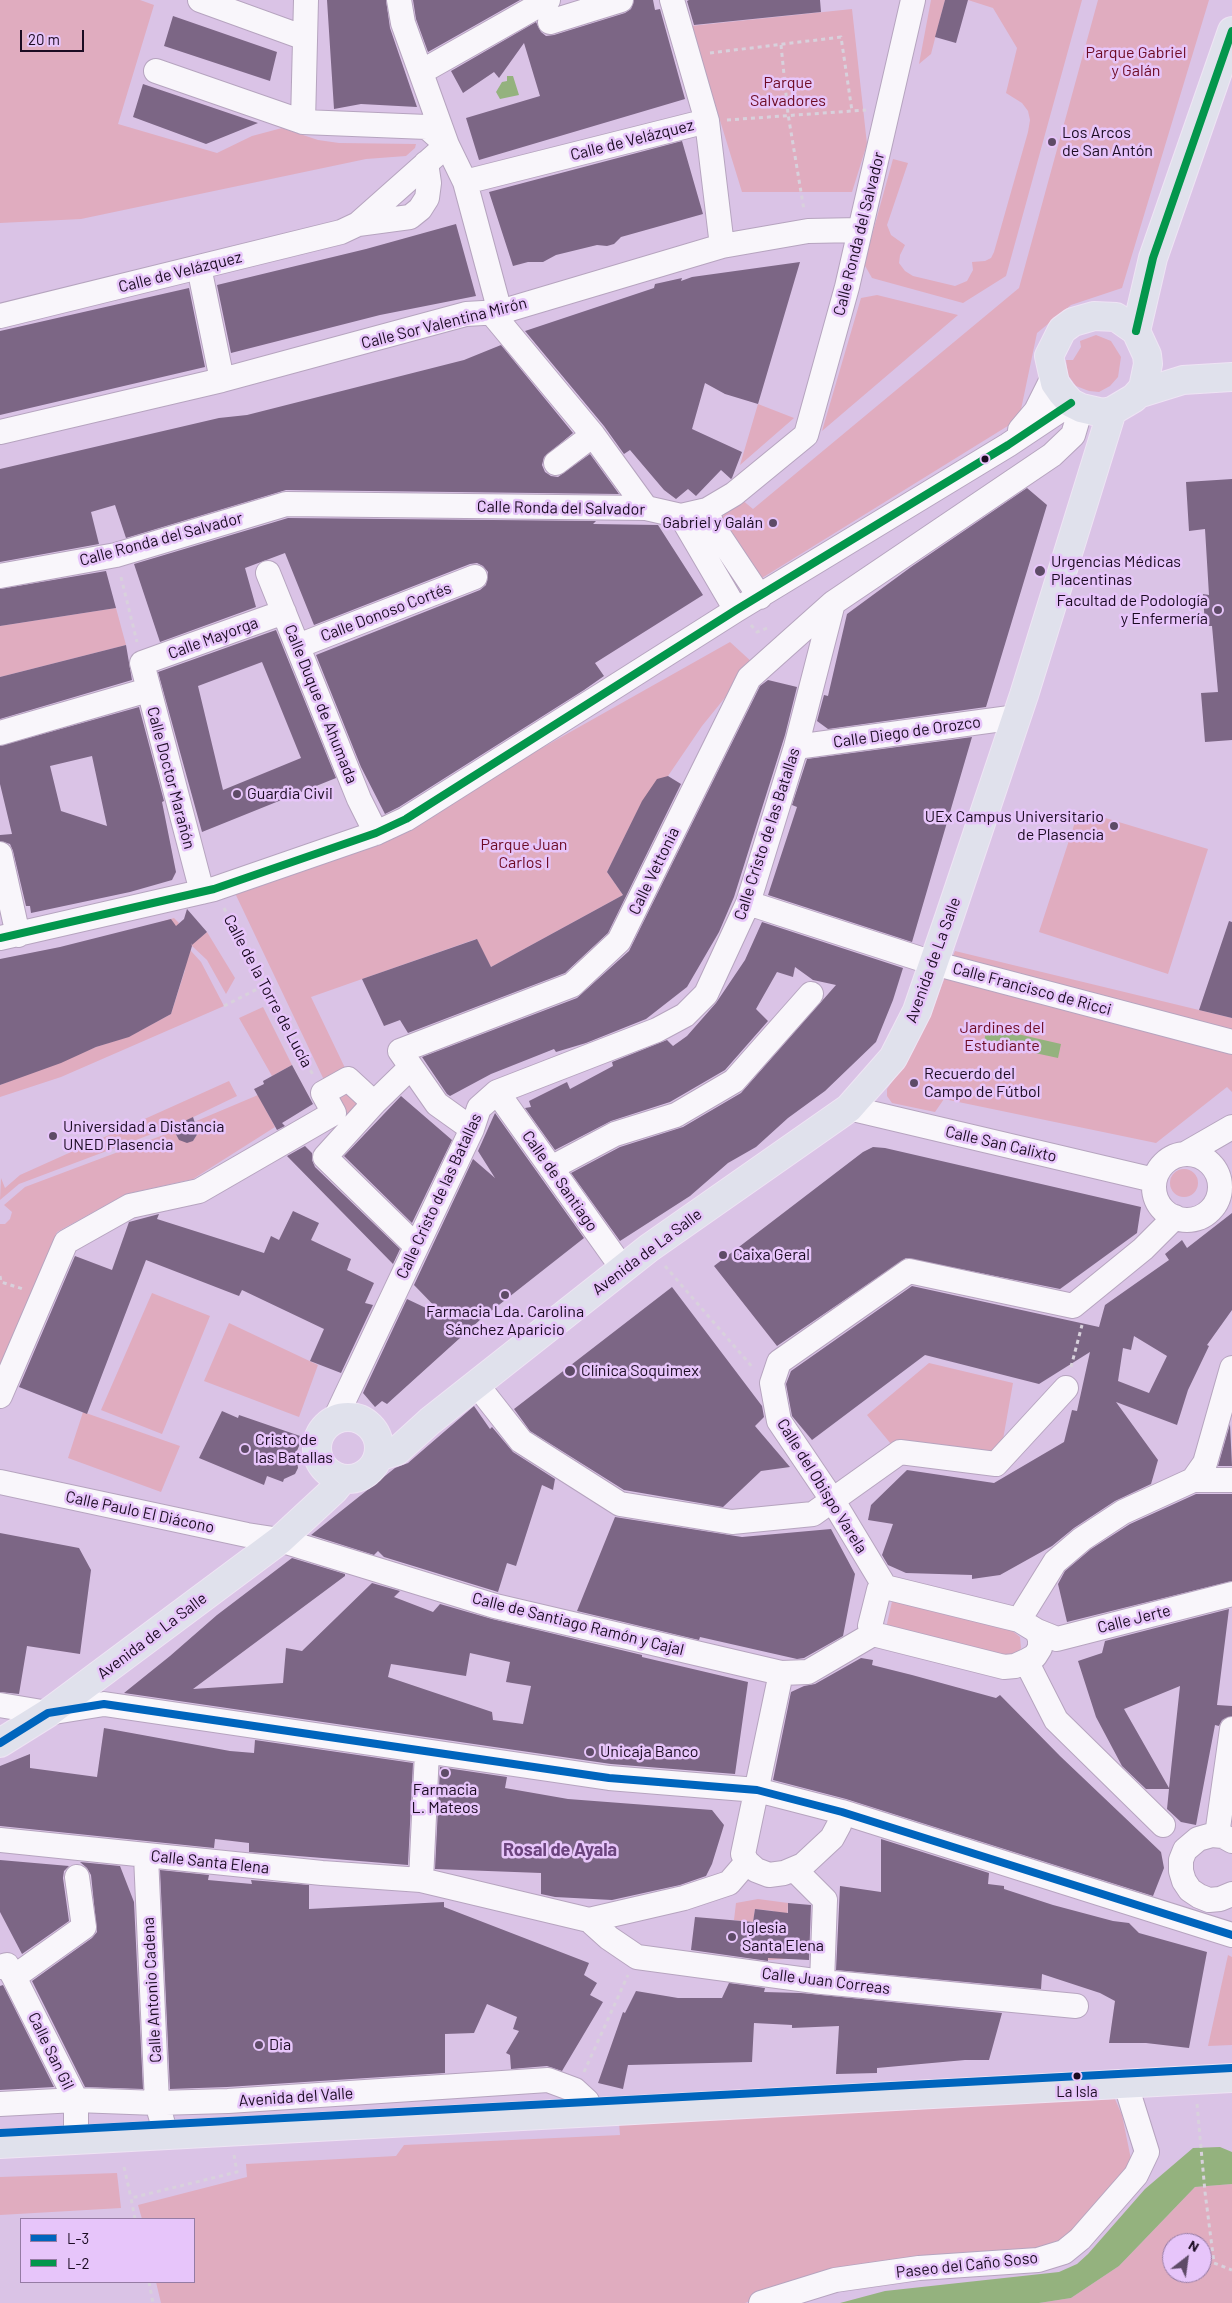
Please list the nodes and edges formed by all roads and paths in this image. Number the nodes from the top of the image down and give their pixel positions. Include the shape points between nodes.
1 (200, 0) edge
2 (306, 0) edge
3 (399, 0) edge
4 (621, 0) edge
5 (672, 0) edge
6 (913, 0) edge
7 (549, 11) edge
8 (1232, 31) edge
9 (305, 38) junction
10 (781, 44) junction
11 (689, 56) junction
12 (156, 71) dead end
13 (421, 72) junction
14 (868, 110) dead end
15 (852, 111) junction
16 (788, 114) junction
17 (302, 122) junction
18 (707, 122) junction
19 (447, 145) junction
20 (465, 182) junction
21 (860, 230) junction
22 (808, 231) junction
23 (722, 246) junction
24 (199, 267) junction
25 (495, 312) junction
26 (0, 316) edge
27 (1126, 324) junction
28 (1148, 364) junction
29 (1053, 377) junction
30 (1232, 377) edge
31 (222, 380) junction
32 (1183, 380) junction
33 (1138, 394) junction
34 (1088, 408) junction
35 (0, 432) edge
36 (593, 434) junction
37 (1001, 449) junction
38 (556, 463) dead end
39 (646, 508) junction
40 (707, 510) junction
41 (680, 516) junction
42 (116, 555) junction
43 (268, 573) dead end
44 (0, 576) edge
45 (475, 577) dead end
46 (760, 597) junction
47 (832, 603) junction
48 (736, 610) junction
49 (284, 612) junction
50 (298, 646) junction
51 (142, 663) junction
52 (148, 690) junction
53 (1017, 717) junction
54 (0, 733) edge
55 (796, 747) junction
56 (376, 833) junction
57 (0, 854) edge
58 (208, 890) junction
59 (748, 902) junction
60 (9, 936) edge
61 (933, 963) junction
62 (265, 985) junction
63 (812, 994) dead end
64 (224, 1006) dead end
65 (1232, 1042) edge
66 (406, 1059) junction
67 (497, 1092) junction
68 (323, 1093) junction
69 (374, 1103) junction
70 (848, 1108) junction
71 (1232, 1127) edge
72 (472, 1129) junction
73 (1185, 1154) junction
74 (551, 1168) junction
75 (1213, 1168) junction
76 (1154, 1180) junction
77 (1175, 1218) junction
78 (416, 1246) junction
79 (649, 1248) junction
80 (624, 1269) junction
81 (0, 1276) edge
82 (43, 1295) junction
83 (1078, 1314) junction
84 (1232, 1368) edge
85 (772, 1383) junction
86 (476, 1385) junction
87 (1066, 1388) joint
88 (0, 1396) edge
89 (335, 1419) junction
90 (430, 1421) junction
91 (373, 1430) junction
92 (378, 1457) junction
93 (333, 1473) junction
94 (1193, 1480) junction
95 (1232, 1480) edge
96 (0, 1482) edge
97 (833, 1502) junction
98 (289, 1531) junction
99 (885, 1587) junction
100 (1232, 1594) edge
101 (1032, 1630) junction
102 (873, 1634) junction
103 (1026, 1661) junction
104 (780, 1673) junction
105 (0, 1706) edge
106 (48, 1713) junction
107 (1232, 1736) edge
108 (0, 1742) edge
109 (427, 1752) junction
110 (1111, 1774) junction
111 (757, 1790) junction
112 (842, 1812) junction
113 (3, 1842) edge
114 (1208, 1843) edge
115 (146, 1856) junction
116 (747, 1862) junction
117 (794, 1869) junction
118 (77, 1877) dead end
119 (421, 1880) junction
120 (1197, 1894) junction
121 (1232, 1895) edge
122 (1145, 1907) junction
123 (589, 1920) junction
124 (1228, 1930) edge
125 (637, 1957) junction
126 (7, 1969) edge
127 (822, 1982) junction
128 (1076, 2006) dead end
129 (1232, 2068) edge
130 (1232, 2078) edge
131 (1126, 2085) junction
132 (581, 2095) junction
133 (76, 2100) junction
134 (0, 2104) edge
135 (160, 2113) junction
136 (76, 2129) junction
137 (0, 2133) edge
138 (229, 2133) junction
139 (1199, 2134) dead end
140 (0, 2144) edge
141 (124, 2167) dead end
142 (130, 2198) junction
143 (135, 2218) edge
144 (1232, 2270) edge
145 (149, 2283) edge
146 (153, 2303) edge
147 (761, 2303) edge

1 - 9 street
2 - 9 street
3 - 13 street via 403,23
4 - 7 street
5 - 11 street
6 - 21 street, Calle Ronda del Salvador
7 - 13 street
8 - 27 main road via 1153,258
9 - 17 street
10 - 11 path
10 - 15 path via 841,37
10 - 16 path
11 - 18 street
12 - 17 street
13 - 19 street
14 - 15 path
15 - 16 path
16 - 18 path
16 - 22 path
17 - 19 street via 427,127
18 - 20 street, Calle de Velázquez
18 - 23 street, Calle de Velázquez
19 - 20 street
19 - 24 street, Calle de Velázquez via 358,224 342,232
20 - 25 street
21 - 22 street, Calle Sor Valentina Mirón
21 - 40 street, Calle Ronda del Salvador via 848,287 806,435 734,494
22 - 23 street, Calle Sor Valentina Mirón
23 - 25 street, Calle Sor Valentina Mirón
24 - 26 street, Calle de Velázquez
24 - 31 street
25 - 31 street, Calle Sor Valentina Mirón via 466,314
25 - 36 street
27 - 28 main road via 1145,350
27 - 29 main road via 1094,316 1073,322 1062,330 1049,356
28 - 32 main road
28 - 33 main road via 1143,388
29 - 34 main road via 1062,393
29 - 37 street via 1036,411
30 - 32 main road
31 - 35 street, Calle Sor Valentina Mirón
32 - 33 main road
33 - 34 main road via 1126,405
34 - 37 street
34 - 47 street via 1073,435 1052,455
34 - 53 main road, Avenida de La Salle via 1083,499
36 - 38 street
36 - 39 street
37 - 46 street
39 - 41 street, Calle Ronda del Salvador
39 - 42 street, Calle Ronda del Salvador via 286,504
40 - 41 street, Calle Ronda del Salvador
40 - 46 street via 712,525
41 - 48 street
42 - 44 street, Calle Ronda del Salvador
42 - 51 path
43 - 49 street, Calle Duque de Ahumada
45 - 50 street, Calle Donoso Cortés
46 - 48 street
47 - 55 street, Calle Cristo de las Batallas
47 - 66 street, Calle Vettonia via 749,678 619,941 572,985
48 - 56 street via 414,814
49 - 50 street, Calle Duque de Ahumada
49 - 51 street, Calle Mayorga
50 - 56 street, Calle Duque de Ahumada via 359,799
51 - 52 street, Calle Doctor Marañón
52 - 54 street
52 - 58 street, Calle Doctor Marañón
53 - 55 street, Calle Diego de Orozco
53 - 61 main road, Avenida de La Salle
55 - 59 street, Calle Cristo de las Batallas
56 - 58 street
57 - 60 street
58 - 60 street
58 - 62 path, Calle de la Torre de Lucía
59 - 61 street, Calle Francisco de Ricci
59 - 67 street, Calle Cristo de las Batallas via 706,994 685,1015 657,1030
61 - 65 street, Calle Francisco de Ricci
61 - 70 main road, Avenida de La Salle via 917,1011 893,1058
62 - 64 path
62 - 68 path, Calle de la Torre de Lucía
63 - 74 street via 734,1081 676,1116 615,1134
66 - 69 street
66 - 72 street via 437,1104
67 - 72 street, Calle Cristo de las Batallas via 479,1108
67 - 74 street, Calle de Santiago
68 - 69 street via 348,1079
68 - 82 street via 334,1113 303,1131 199,1191 130,1206 66,1242
69 - 78 street via 325,1157
70 - 76 street, Calle San Calixto
70 - 79 main road, Avenida de La Salle
71 - 73 street
71 - 75 street
72 - 78 street, Calle Cristo de las Batallas
73 - 75 street via 1206,1160
73 - 76 street via 1166,1162
74 - 80 street, Calle de Santiago
75 - 77 street via 1220,1188 1212,1207 1195,1219
76 - 77 street via 1160,1206
77 - 83 street
78 - 89 street, Calle Cristo de las Batallas
79 - 80 main road, Avenida de La Salle
79 - 85 path via 750,1365
80 - 86 main road, Avenida de La Salle
81 - 82 path via 1,1282
82 - 88 street
83 - 85 street via 909,1272 779,1362
83 - 87 path
84 - 94 street via 1205,1463
85 - 97 street, Calle del Obispo Varela via 779,1421
86 - 90 main road, Avenida de La Salle
86 - 97 street via 521,1441 620,1504 732,1522 813,1514
87 - 97 street via 996,1464 900,1452
89 - 91 main road via 356,1418
89 - 93 main road via 327,1424 317,1440 316,1449
90 - 91 main road, Avenida de La Salle
90 - 92 main road, Avenida de La Salle via 397,1451
91 - 92 main road via 378,1438
92 - 93 main road via 361,1477
93 - 98 main road, Avenida de La Salle via 314,1492
94 - 95 street
94 - 101 street via 1122,1512 1055,1562
96 - 98 street, Calle Paulo El Diácono via 246,1535
97 - 99 street, Calle del Obispo Varela
98 - 104 street, Calle de Santiago Ramón y Cajal via 495,1606
98 - 106 main road, Avenida de La Salle
99 - 101 street, Calle Jerte
99 - 102 street via 879,1590 870,1626
100 - 101 street, Calle Jerte via 1057,1639
101 - 103 street via 1040,1648
101 - 110 street via 1063,1709
102 - 103 street via 1004,1667
102 - 104 street, Calle de Santiago Ramón y Cajal via 808,1672
103 - 110 street via 1056,1720
104 - 111 street
105 - 106 street
106 - 108 main road, Avenida de La Salle
106 - 109 street via 104,1704
107 - 114 street
109 - 111 street via 609,1778
109 - 119 street
110 - 114 street via 1163,1826
111 - 112 street
111 - 116 street via 743,1846
112 - 117 street via 832,1838 803,1866
112 - 122 street
113 - 115 street, Calle Santa Elena
114 - 120 street via 1181,1871 1184,1881
115 - 119 street, Calle Santa Elena
115 - 135 street, Calle Antonio Cadena
116 - 117 street via 769,1875
116 - 123 street via 729,1882 684,1898
117 - 127 street via 825,1900
118 - 126 street via 84,1927
119 - 123 street, Calle Santa Elena
120 - 121 street via 1220,1899
120 - 122 street via 1168,1907
120 - 124 street via 1206,1909
121 - 124 street via 1227,1915
122 - 124 street
123 - 125 street, Calle Juan Correas
125 - 127 street, Calle Juan Correas
125 - 132 path
126 - 133 street, Calle San Gil
127 - 128 street, Calle Juan Correas
129 - 132 main road, Avenida del Valle
130 - 131 main road, Avenida del Valle
131 - 138 main road, Avenida del Valle
131 - 147 street, Paseo del Caño Soso via 1147,2152 1136,2175 1080,2239 1064,2252 1038,2260 919,2268 835,2280
132 - 135 main road, Avenida del Valle
133 - 134 street, Avenida del Valle
133 - 135 street, Avenida del Valle
133 - 136 street, Calle San Gil
135 - 136 main road, Avenida del Valle
136 - 137 main road, Avenida del Valle
138 - 140 main road, Avenida del Valle
138 - 142 path via 237,2172
139 - 144 path via 1214,2263
141 - 142 path
142 - 143 path
145 - 146 path

